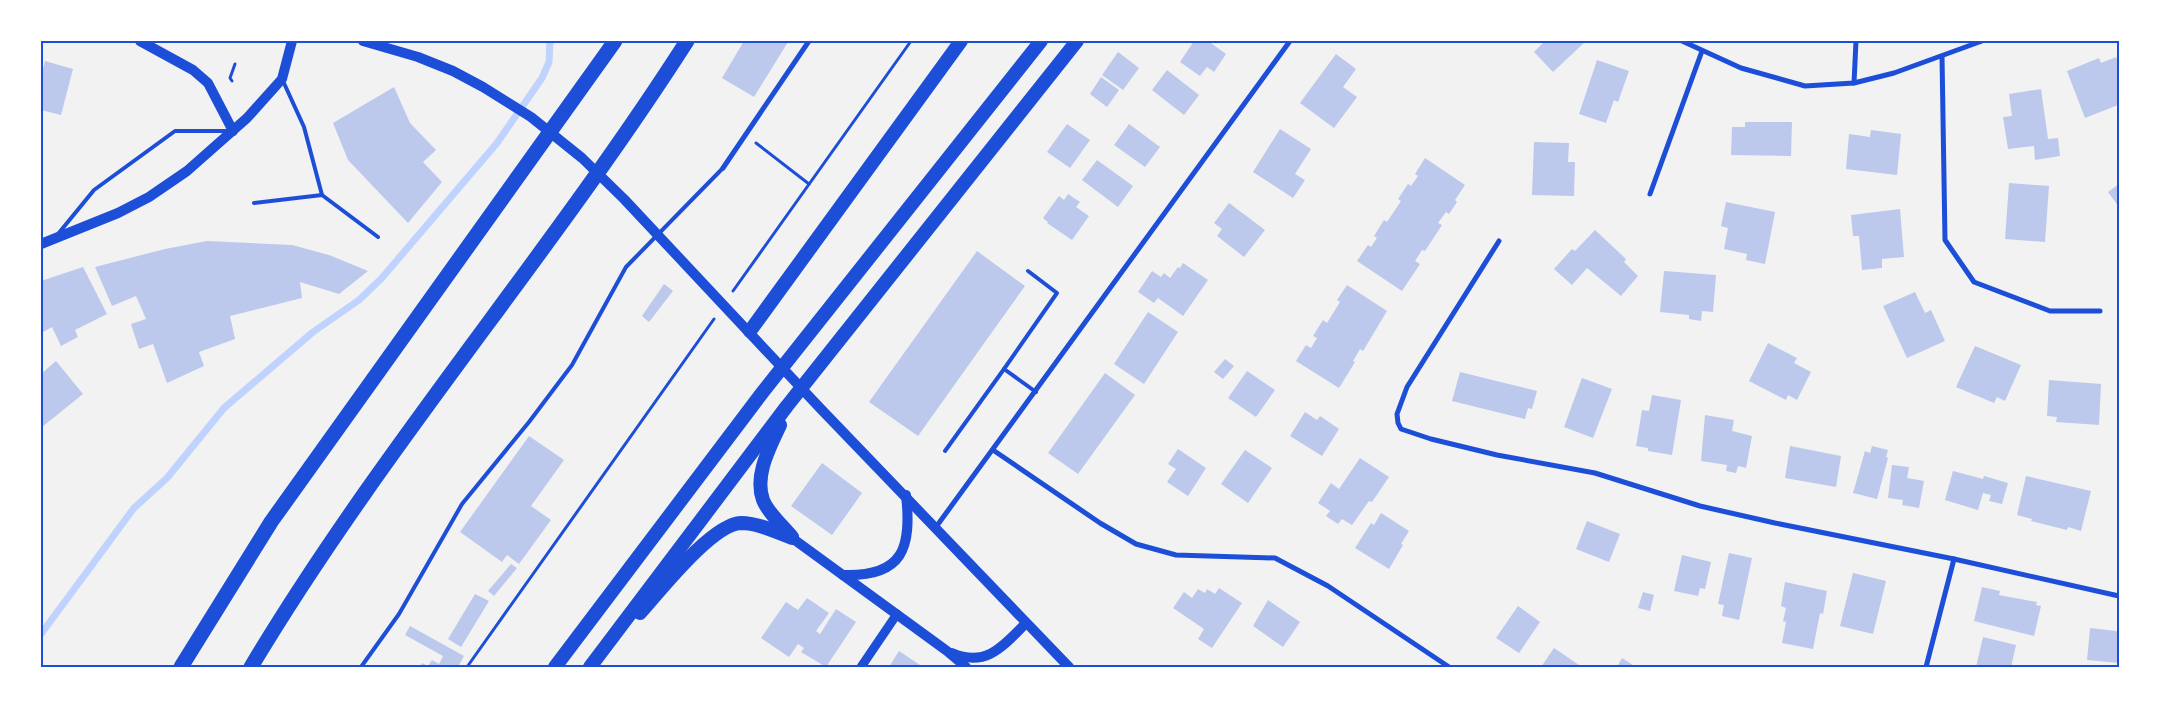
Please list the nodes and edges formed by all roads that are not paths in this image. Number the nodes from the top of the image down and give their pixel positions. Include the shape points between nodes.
1 (140, 41) edge
2 (292, 41) edge
3 (363, 41) edge
4 (614, 41) edge
5 (687, 41) edge
6 (810, 41) edge
7 (961, 41) edge
8 (1029, 41) edge
9 (1041, 41) edge
10 (1077, 41) edge
11 (1290, 41) edge
12 (1682, 41) edge
13 (1856, 41) edge
14 (1982, 41) edge
15 (1702, 51) junction
16 (1942, 56) junction
17 (1026, 60) junction
18 (282, 79) junction
19 (1854, 83) junction
20 (234, 131) junction
21 (723, 168) joint
22 (1650, 194) dead end
23 (322, 195) junction
24 (254, 203) dead end
25 (378, 237) dead end
26 (54, 239) junction
27 (1499, 242) dead end
28 (41, 244) edge
29 (1028, 271) dead end
30 (2100, 311) dead end
31 (750, 331) junction
32 (1004, 369) junction
33 (1036, 392) junction
34 (788, 406) junction
35 (993, 450) junction
36 (945, 451) dead end
37 (906, 495) junction
38 (936, 527) junction
39 (792, 538) junction
40 (1954, 559) junction
41 (843, 575) junction
42 (2119, 596) edge
43 (897, 614) junction
44 (1026, 622) junction
45 (947, 651) junction
46 (181, 667) edge
47 (251, 667) edge
48 (361, 667) edge
49 (555, 667) edge
50 (590, 667) edge
51 (861, 667) edge
52 (966, 667) edge
53 (1069, 667) edge
54 (1449, 667) edge
55 (1926, 667) edge

1 - 20 main road via 193,70 208,82
2 - 18 main road
3 - 31 main road via 453,71 511,104 559,139 596,170
4 - 46 highway via 276,515
5 - 47 highway via 581,194 360,499
6 - 21 street
7 - 31 highway
8 - 17 highway
9 - 17 highway
10 - 34 highway
11 - 33 street
12 - 15 street
13 - 19 street
14 - 16 street
15 - 19 street via 1741,68 1804,86
15 - 22 street
16 - 19 street
16 - 30 street via 1946,240 1974,282 2050,311
17 - 49 highway via 768,385
18 - 20 main road
18 - 23 lane via 304,127
20 - 26 main road via 187,171 149,197
20 - 26 lane via 175,131 94,190
21 - 48 lane via 626,267 572,365 462,504 399,614
23 - 24 lane
23 - 25 lane
26 - 28 main road
27 - 40 street via 1407,387 1397,414 1401,428 1497,455 1595,473 1728,512
29 - 32 lane via 1057,293
31 - 37 main road
32 - 33 lane
32 - 36 lane
33 - 35 street
34 - 39 highway via 764,461 760,482 763,501
34 - 50 highway
35 - 38 street
35 - 54 street via 1136,544 1176,555 1274,558 1328,586
37 - 38 main road
37 - 41 main road via 908,535 901,554 877,571
38 - 44 main road
39 - 41 main road
39 - 50 highway via 749,524 734,524 718,531
40 - 42 street
40 - 55 street
41 - 43 main road
43 - 45 main road
43 - 51 street
44 - 45 main road via 1000,648 984,657 966,658
44 - 53 main road
45 - 52 main road

